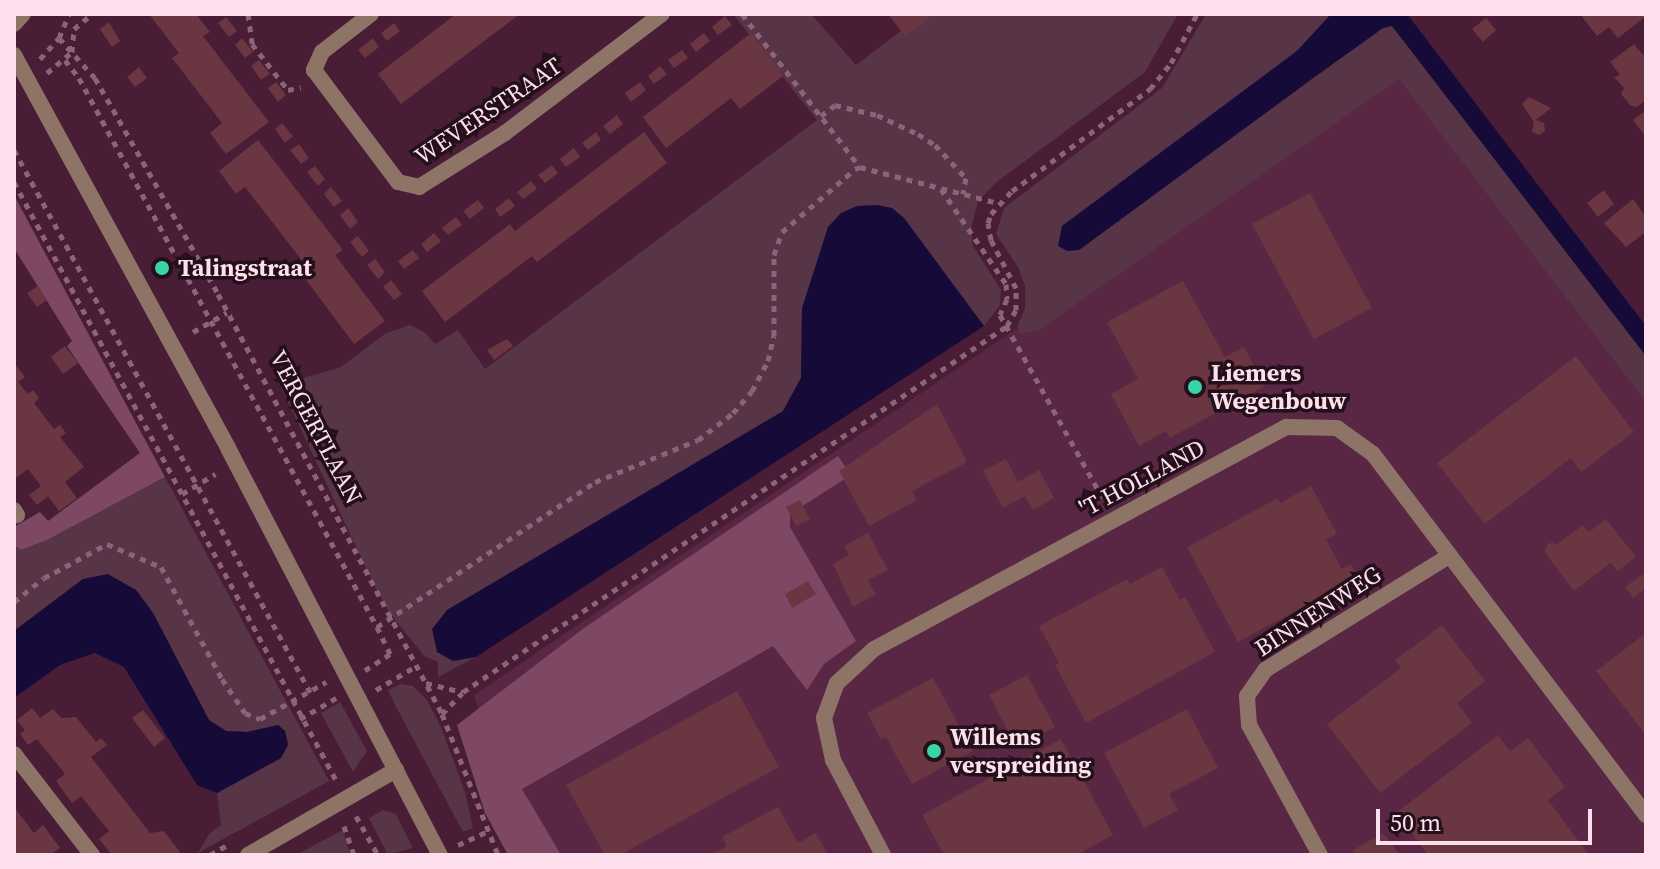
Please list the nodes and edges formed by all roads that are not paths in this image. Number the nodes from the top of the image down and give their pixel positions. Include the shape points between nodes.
1 (23, 14) edge
2 (371, 14) edge
3 (662, 14) edge
4 (14, 24) edge
5 (14, 55) edge
6 (1449, 556) junction
7 (14, 754) edge
8 (396, 770) junction
9 (1646, 815) edge
10 (92, 855) edge
11 (248, 855) edge
12 (440, 855) edge
13 (883, 855) edge
14 (1320, 855) edge

1 - 4 street
2 - 3 street, WEVERSTRAAT via 322,52 314,70 398,182 419,187 516,126
5 - 8 street
6 - 9 street, 'T HOLLAND
6 - 13 street, 'T HOLLAND via 1373,454 1337,428 1287,427 874,649 837,683 824,718 833,760
6 - 14 street, BINNENWEG via 1265,670 1247,696 1249,725
7 - 10 street
8 - 11 street
8 - 12 street

